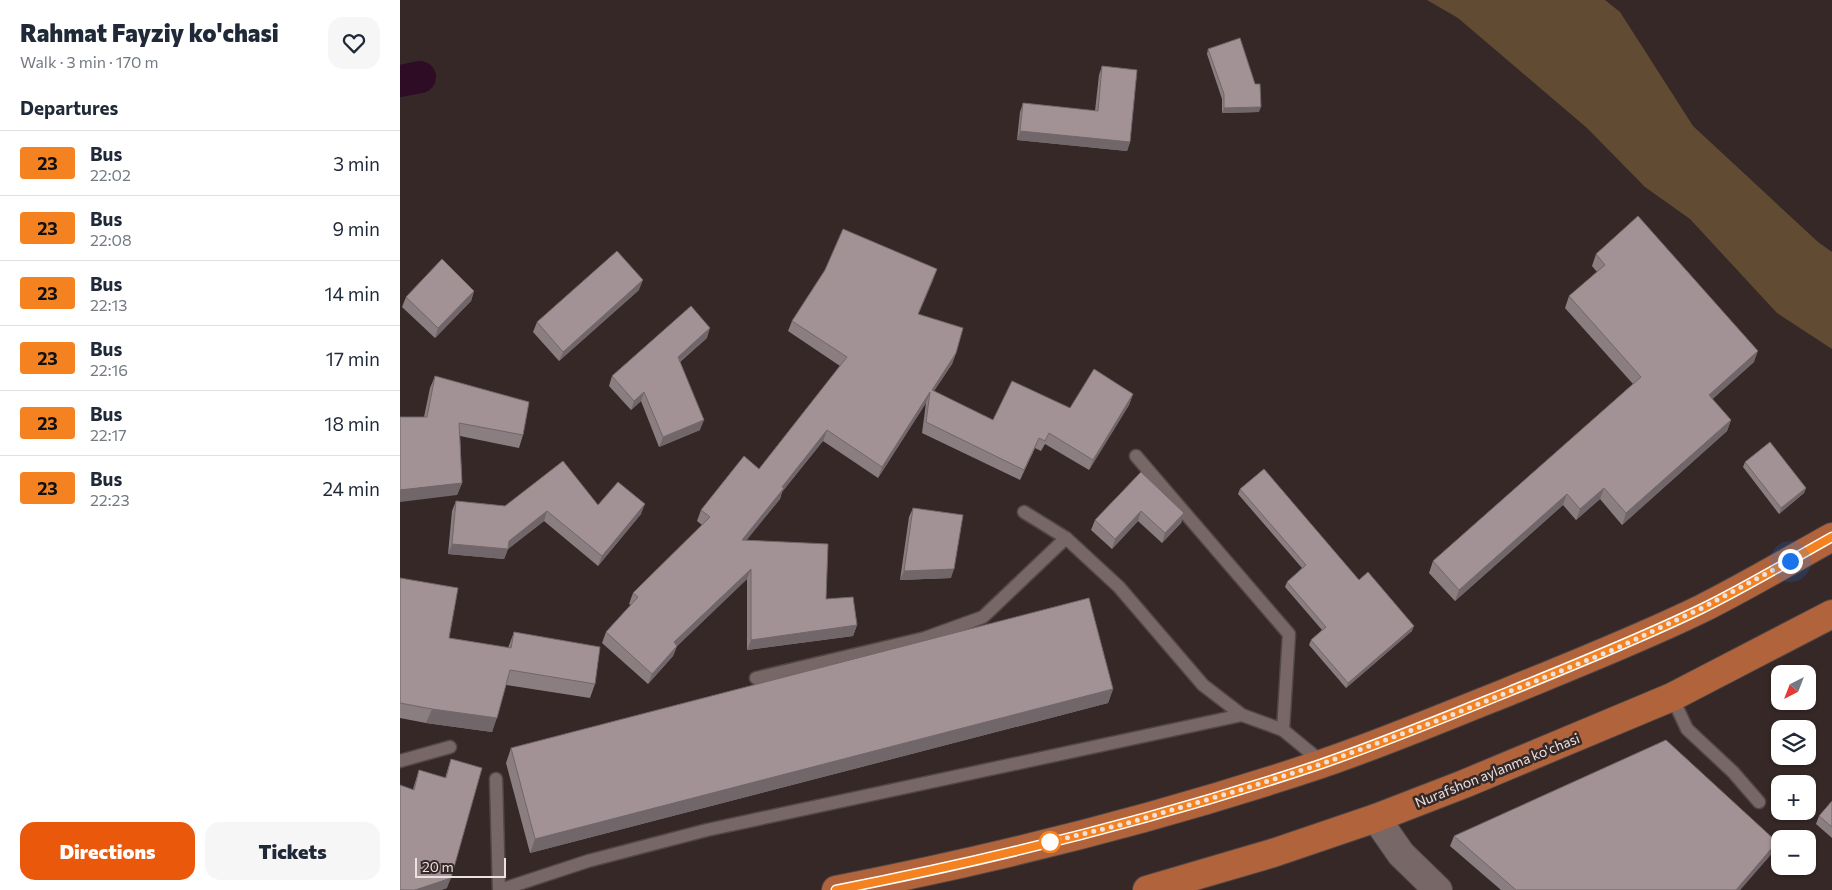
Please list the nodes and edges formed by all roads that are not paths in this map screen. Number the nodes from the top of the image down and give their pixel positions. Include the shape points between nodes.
1 (1136, 456) dead end
2 (1024, 512) dead end
3 (1832, 537) edge
4 (1066, 538) junction
5 (1832, 614) edge
6 (756, 678) dead end
7 (1672, 697) junction
8 (1242, 715) junction
9 (1283, 730) junction
10 (450, 747) dead end
11 (400, 761) edge
12 (1324, 763) junction
13 (496, 779) dead end
14 (1759, 802) dead end
15 (1376, 818) junction
16 (500, 890) edge
17 (836, 890) edge
18 (1147, 890) edge
19 (1438, 890) edge

1 - 9 lane via 1289,634
2 - 4 lane
3 - 12 main road via 1702,608 1615,649
4 - 6 lane via 983,616 925,638
4 - 8 lane via 1119,587 1203,686
5 - 7 main road, Nurafshon aylanma ko'chasi
7 - 14 lane via 1687,729 1733,772
7 - 15 main road, Nurafshon aylanma ko'chasi
8 - 9 lane
8 - 16 lane via 707,830 588,861
9 - 12 lane
10 - 11 lane
12 - 17 main road via 1128,823
13 - 16 lane
15 - 18 main road, Nurafshon aylanma ko'chasi
15 - 19 street via 1401,854

